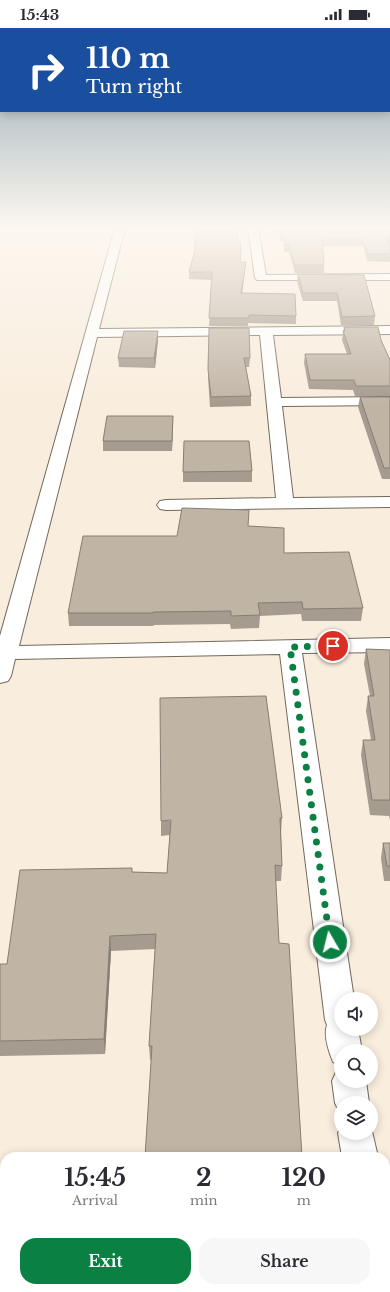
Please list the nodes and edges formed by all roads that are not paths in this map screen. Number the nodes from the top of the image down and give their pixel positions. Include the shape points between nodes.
1 (104, 287) edge
2 (390, 330) edge
3 (266, 331) junction
4 (92, 333) junction
5 (390, 401) edge
6 (274, 402) junction
7 (390, 502) edge
8 (285, 504) junction
9 (166, 506) dead end
10 (390, 645) edge
11 (290, 647) junction
12 (6, 653) junction
13 (0, 676) edge
14 (337, 992) edge
15 (357, 1140) edge
16 (359, 1152) edge

1 - 4 street
2 - 3 street
3 - 4 street
3 - 6 street
4 - 12 street
5 - 6 street
6 - 8 street
7 - 8 street
8 - 9 street
10 - 11 street
11 - 12 street
11 - 14 street
12 - 13 street
15 - 16 street

